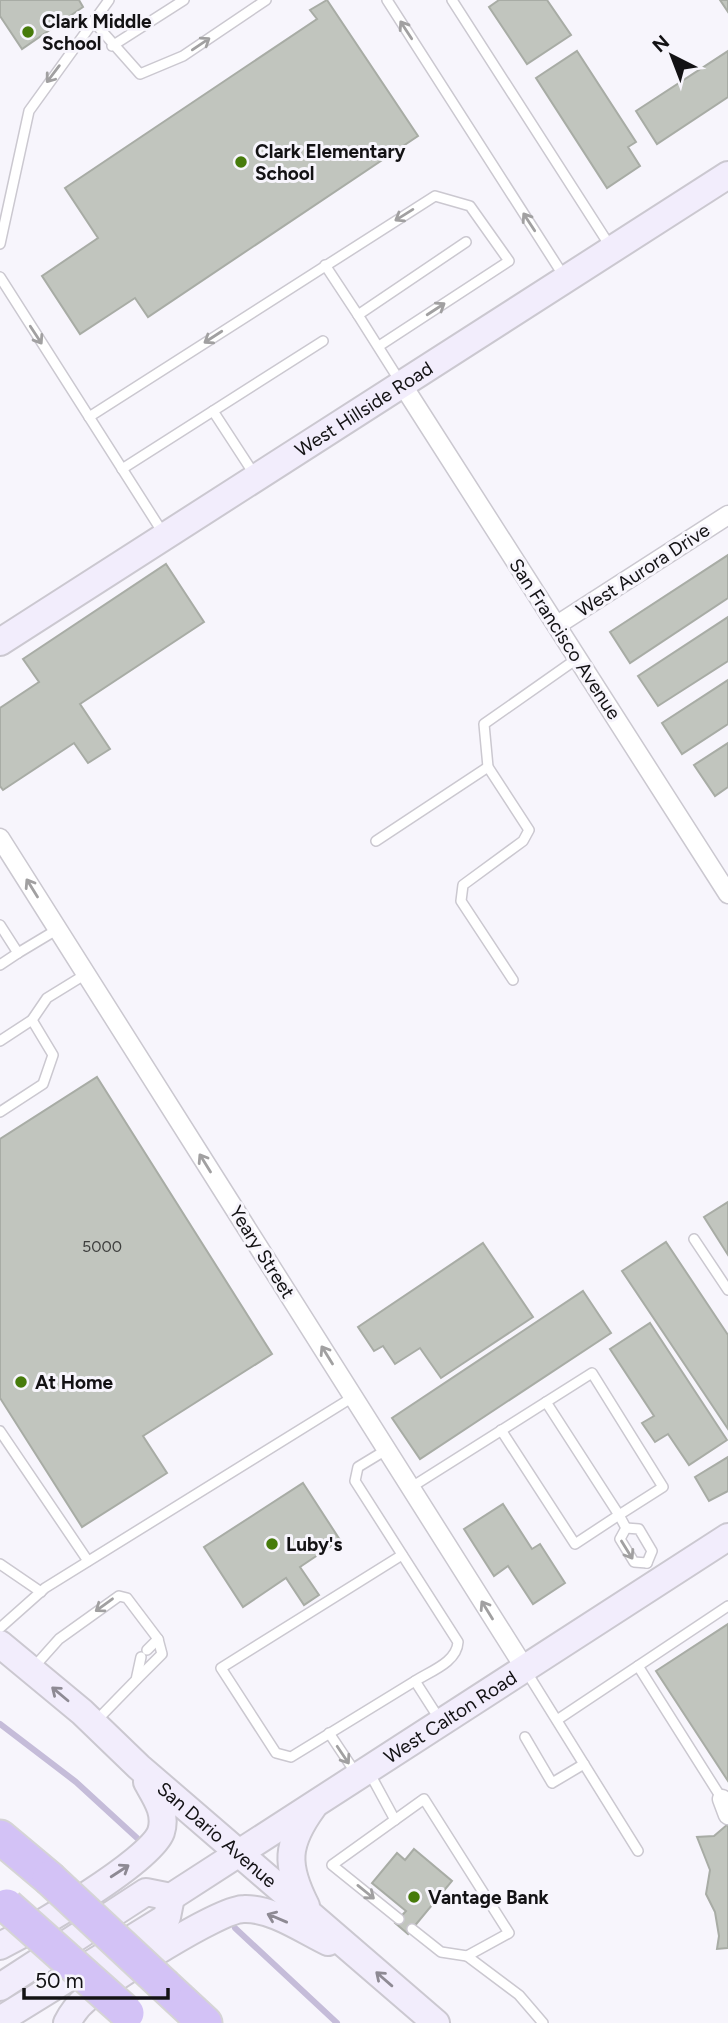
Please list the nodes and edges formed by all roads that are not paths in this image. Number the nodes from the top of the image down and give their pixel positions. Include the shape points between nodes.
1 (184, 0) edge
2 (265, 0) edge
3 (387, 0) edge
4 (452, 0) edge
5 (103, 2) edge
6 (93, 21) junction
7 (112, 46) junction
8 (728, 175) edge
9 (467, 242) dead end
10 (0, 244) edge
11 (612, 250) junction
12 (325, 265) junction
13 (0, 278) edge
14 (566, 279) junction
15 (358, 315) junction
16 (323, 341) dead end
17 (379, 346) junction
18 (402, 384) junction
19 (213, 411) junction
20 (89, 417) junction
21 (122, 469) junction
22 (257, 477) junction
23 (728, 515) edge
24 (165, 536) junction
25 (557, 625) junction
26 (0, 642) edge
27 (578, 658) junction
28 (488, 766) junction
29 (0, 838) edge
30 (376, 841) dead end
31 (728, 894) edge
32 (0, 925) edge
33 (58, 929) junction
34 (18, 953) junction
35 (0, 965) edge
36 (86, 974) junction
37 (513, 980) dead end
38 (32, 1020) junction
39 (0, 1041) edge
40 (0, 1112) edge
41 (694, 1238) dead end
42 (728, 1290) edge
43 (353, 1396) junction
44 (546, 1402) junction
45 (502, 1430) junction
46 (0, 1431) edge
47 (387, 1450) junction
48 (410, 1488) junction
49 (618, 1515) junction
50 (626, 1528) junction
51 (728, 1537) edge
52 (402, 1555) junction
53 (88, 1562) junction
54 (0, 1564) edge
55 (652, 1573) junction
56 (41, 1592) junction
57 (728, 1606) edge
58 (0, 1628) edge
59 (158, 1639) junction
60 (0, 1644) edge
61 (638, 1666) junction
62 (524, 1668) junction
63 (32, 1670) junction
64 (136, 1680) junction
65 (415, 1681) junction
66 (557, 1720) junction
67 (440, 1722) junction
68 (94, 1724) junction
69 (329, 1733) junction
70 (525, 1737) dead end
71 (584, 1764) junction
72 (139, 1767) junction
73 (363, 1772) junction
74 (316, 1803) junction
75 (725, 1807) edge
76 (395, 1819) junction
77 (0, 1838) edge
78 (638, 1851) dead end
79 (239, 1853) junction
80 (171, 1897) junction
81 (3, 1903) edge
82 (310, 1914) junction
83 (399, 1919) dead end
84 (412, 1929) dead end
85 (0, 1946) edge
86 (467, 1956) junction
87 (361, 1958) junction
88 (0, 1987) edge
89 (132, 2018) edge
90 (3, 2020) edge
91 (67, 2023) edge
92 (205, 2023) edge
93 (436, 2023) edge
94 (542, 2023) edge

1 - 7 lane
7 -> 2 lane via 140,74 183,56
14 -> 3 lane
4 - 11 lane
5 - 6 lane
6 - 7 lane
6 -> 10 lane via 29,111
8 - 11 main road, West Hillside Road
9 - 15 lane
11 - 14 main road, West Hillside Road
12 - 15 lane
17 -> 12 lane via 509,261 470,206 435,195
12 -> 20 lane
13 -> 20 lane
14 - 18 main road, West Hillside Road
15 - 17 lane
16 - 19 lane
17 - 18 lane
18 - 22 main road, West Hillside Road
18 - 25 street, San Francisco Avenue
19 - 21 lane
19 - 22 lane
20 - 21 lane
21 - 24 lane
22 - 24 main road, West Hillside Road
23 - 25 street, West Aurora Drive
24 - 26 main road, West Hillside Road
25 - 27 street, San Francisco Avenue
27 - 28 lane via 484,724
27 - 31 street, San Francisco Avenue
28 - 30 lane
28 - 37 lane via 529,830 523,841 463,885 461,901
33 -> 29 street, Yeary Street
32 - 34 lane
33 - 34 lane
33 - 36 street, Yeary Street
34 - 35 lane
36 - 38 lane via 47,998
43 -> 36 street, Yeary Street
38 - 39 lane
38 - 40 lane via 53,1055 43,1084
41 - 42 lane
43 - 47 street, Yeary Street
43 - 53 lane
44 - 45 lane
44 - 49 lane
44 - 49 lane via 592,1373 663,1487
45 - 48 lane
45 - 49 lane via 575,1544
46 - 53 lane
47 - 48 street, Yeary Street
47 - 52 lane via 358,1466 355,1480
62 -> 48 street, Yeary Street
49 - 50 lane
50 -> 55 lane via 620,1539 634,1562
50 - 55 lane via 639,1529 652,1550
51 - 55 main road, West Calton Road
52 - 65 lane via 457,1642 452,1658
52 - 69 lane via 220,1668 276,1754 291,1757
53 - 56 lane
54 - 56 lane
55 - 62 main road, West Calton Road
56 - 58 lane
57 - 61 lane
59 -> 63 lane via 127,1598 119,1595 59,1639
59 - 64 lane via 144,1653
59 - 64 lane via 162,1654
60 - 63 main road, San Dario Avenue
61 - 66 lane
61 - 75 lane
62 - 66 lane
62 - 67 main road, West Calton Road
68 -> 63 main road, San Dario Avenue
64 - 68 lane
65 - 67 lane
65 - 69 lane
66 - 71 lane
67 - 73 main road, West Calton Road
68 - 72 main road, San Dario Avenue
69 -> 73 lane
70 - 71 lane via 552,1783
71 - 78 lane
72 - 79 main road, San Dario Avenue
85 -> 72 main road via 152,1848 163,1811
73 - 74 main road, West Calton Road
73 - 76 lane
74 - 79 main road, West Calton Road
74 - 82 main road via 300,1826 292,1852 291,1879
76 -> 83 lane via 332,1865
76 - 86 lane via 424,1799 509,1933
77 - 92 highway, bridge
79 - 80 main road, West Calton Road
79 - 82 main road, San Dario Avenue
80 - 88 main road via 146,1892
80 - 90 main road, West Calton Road via 167,1917
81 - 89 highway, bridge
82 - 87 main road, San Dario Avenue
84 - 86 lane via 441,1952
86 - 94 lane via 519,1995
87 -> 91 main road via 274,1916 247,1908 230,1910 86,1999
93 -> 87 main road, San Dario Avenue

